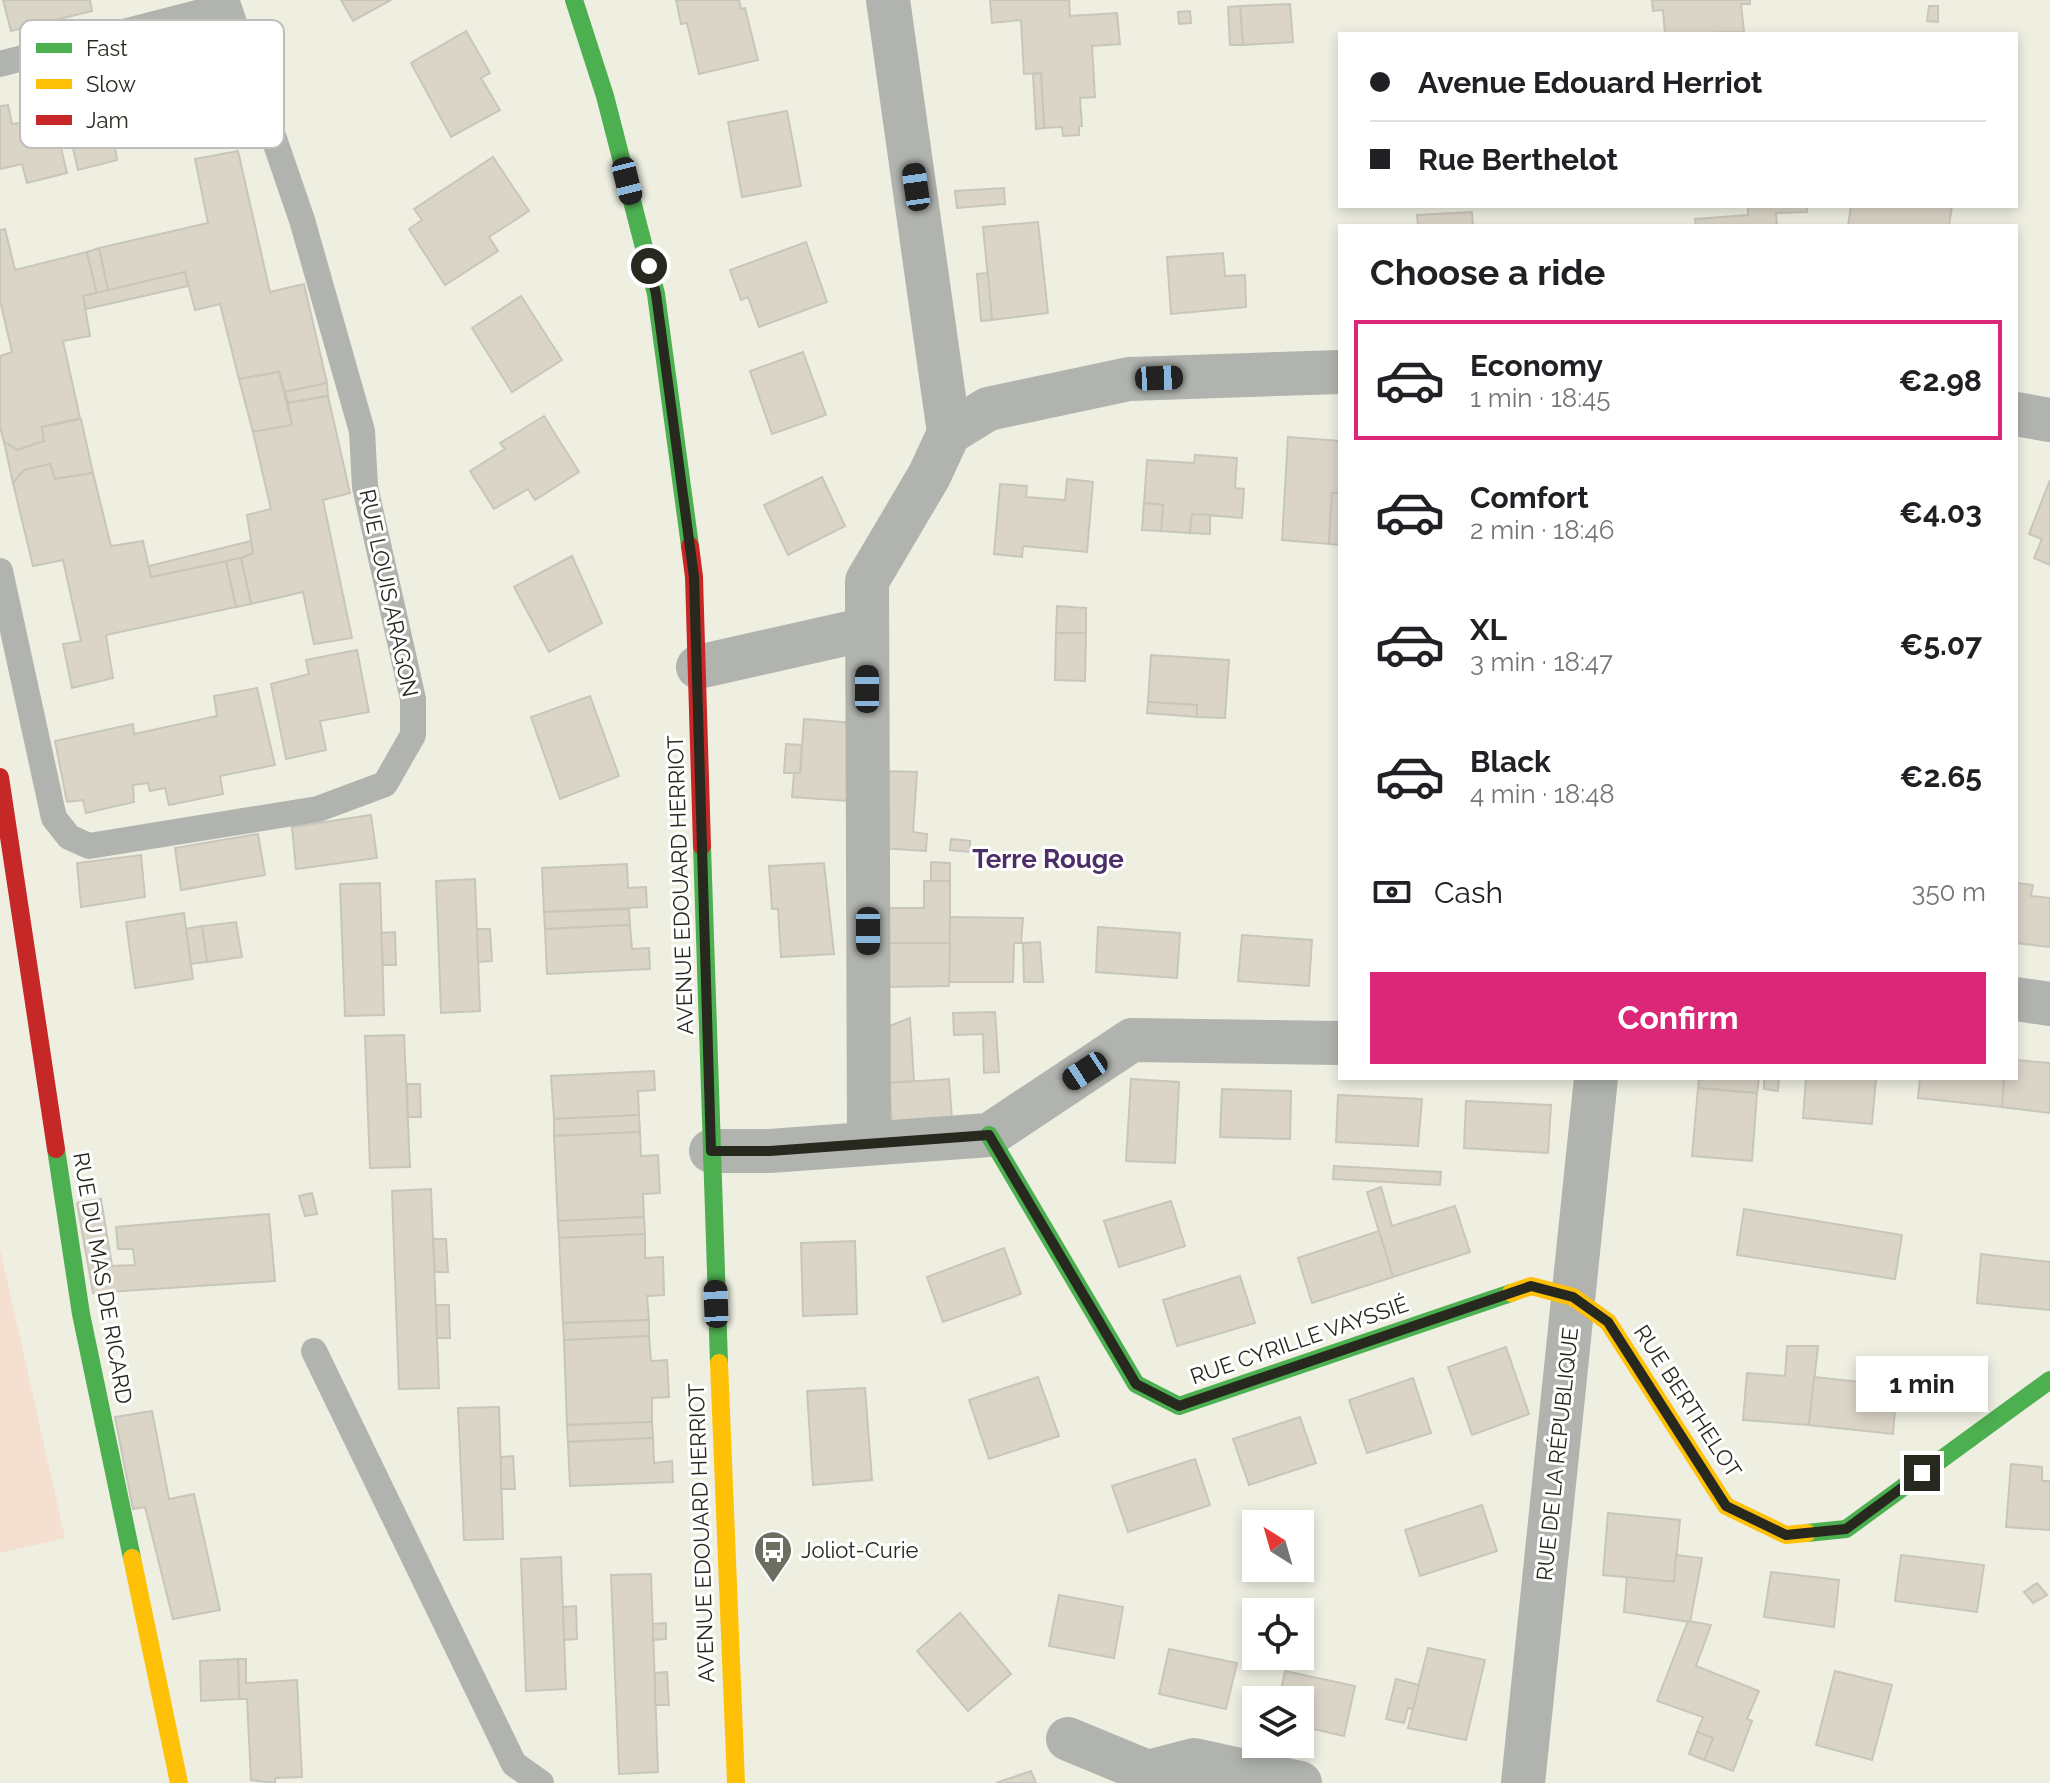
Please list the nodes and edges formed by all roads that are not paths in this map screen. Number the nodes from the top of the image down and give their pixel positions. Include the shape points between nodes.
1 (574, 0) edge
2 (888, 0) edge
3 (227, 3) edge
4 (164, 20) edge
5 (20, 59) edge
6 (0, 64) edge
7 (277, 148) edge
8 (1338, 372) edge
9 (2018, 414) edge
10 (2050, 420) edge
11 (949, 433) junction
12 (0, 571) edge
13 (867, 629) junction
14 (698, 667) junction
15 (0, 777) edge
16 (2018, 999) edge
17 (2050, 1004) edge
18 (1338, 1043) edge
19 (1596, 1080) edge
20 (989, 1135) junction
21 (869, 1142) junction
22 (711, 1151) junction
23 (1573, 1297) junction
24 (314, 1351) dead end
25 (2050, 1380) edge
26 (1068, 1739) dead end
27 (1144, 1778) edge
28 (179, 1783) edge
29 (541, 1783) edge
30 (736, 1783) edge
31 (1300, 1783) edge
32 (1523, 1783) edge

1 - 14 street, AVENUE EDOUARD HERRIOT via 605,96 656,294 694,577
2 - 11 street
3 - 4 lane, RUE LOUIS ARAGON
5 - 6 lane, RUE LOUIS ARAGON
7 - 12 lane, RUE LOUIS ARAGON via 362,431 365,487 413,699 413,735 385,784 318,809 89,846 69,837 54,818
8 - 11 street via 1129,379 988,409
9 - 10 street
11 - 13 street via 867,581
13 - 14 street
13 - 21 street
14 - 22 street, AVENUE EDOUARD HERRIOT
15 - 28 street, RUE DU MAS DE RICARD via 81,1314
16 - 17 street
18 - 20 street via 1132,1040
19 - 23 street, RUE DE LA RÉPUBLIQUE
20 - 21 street
20 - 23 street, RUE CYRILLE VAYSSIÉ via 1136,1384 1179,1406 1531,1286
21 - 22 street
22 - 30 street, AVENUE EDOUARD HERRIOT
23 - 25 street, RUE BERTHELOT via 1608,1322 1726,1506 1786,1535 1846,1529
23 - 32 street, RUE DE LA RÉPUBLIQUE
24 - 29 lane via 514,1764
26 - 27 street
27 - 31 street via 1194,1760

